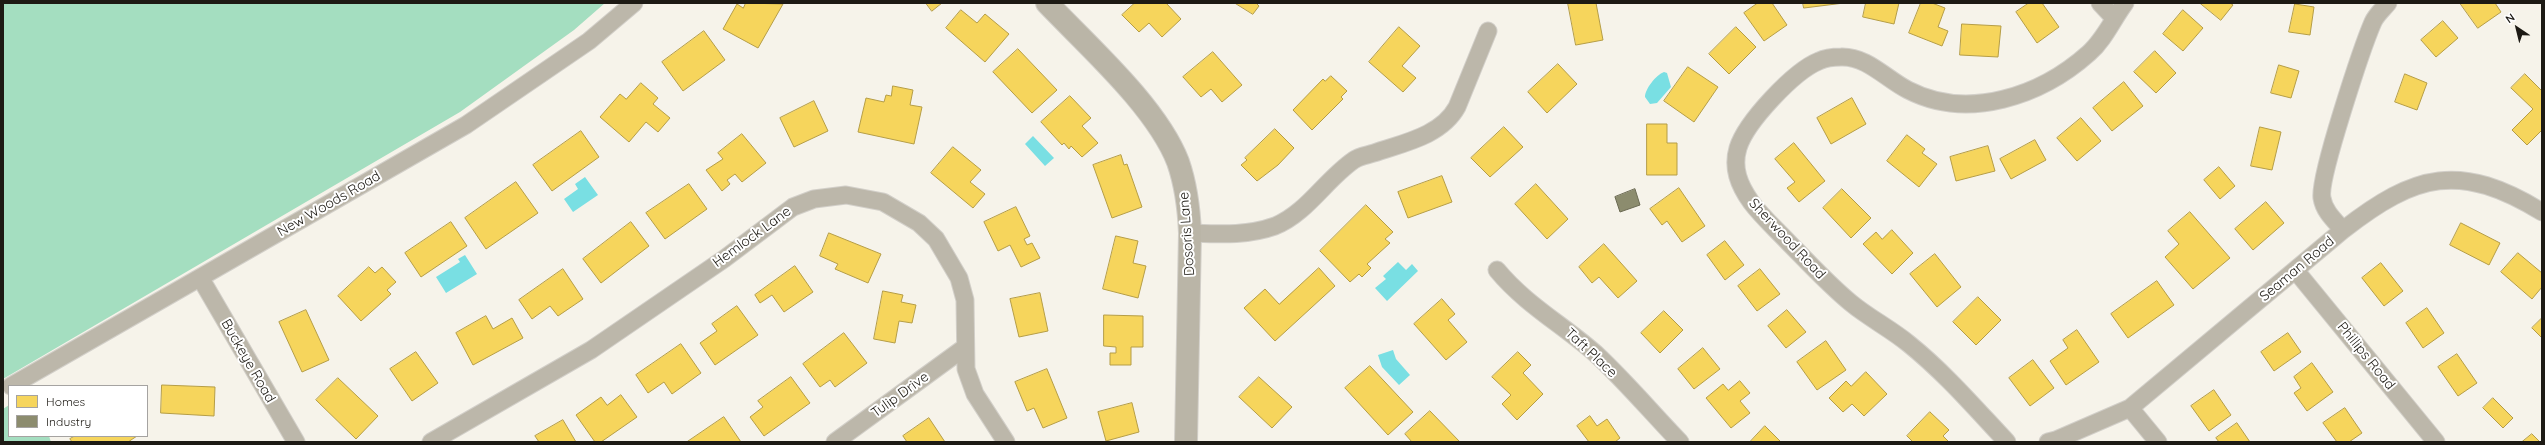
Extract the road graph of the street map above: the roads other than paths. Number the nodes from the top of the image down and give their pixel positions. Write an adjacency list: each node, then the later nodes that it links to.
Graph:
1 (634, 3): 13 (street, New Woods Road)
2 (1047, 3): 10 (street, Dosoris Lane)
3 (2100, 3): 6 (street)
4 (2125, 3): 6 (street, Sherwood Road)
5 (2388, 3): 9 (street, Seaman Road)
6 (2114, 18): 23 (street, Sherwood Road)
7 (1488, 31): 10 (street)
8 (2542, 212): 9 (street)
9 (2343, 230): 12 (street, Seaman Road)
10 (1190, 234): 21 (street, Dosoris Lane)
11 (1497, 270): 22 (street, Taft Place)
12 (2296, 271): 16 (street, Seaman Road); 26 (street, Phillips Road)
13 (201, 279): 15 (street, New Woods Road); 17 (street, Buckeye Road)
14 (964, 348): 18 (street, Hemlock Lane); 19 (street, Tulip Drive); 20 (street, Hemlock Lane)
15 (14, 385)
16 (2130, 408): 24 (street, Seaman Road); 25 (street)
17 (296, 442)
18 (431, 442)
19 (835, 442)
20 (1006, 442)
21 (1186, 442)
22 (1680, 442)
23 (2006, 442)
24 (2048, 442)
25 (2158, 442)
26 (2436, 442)

